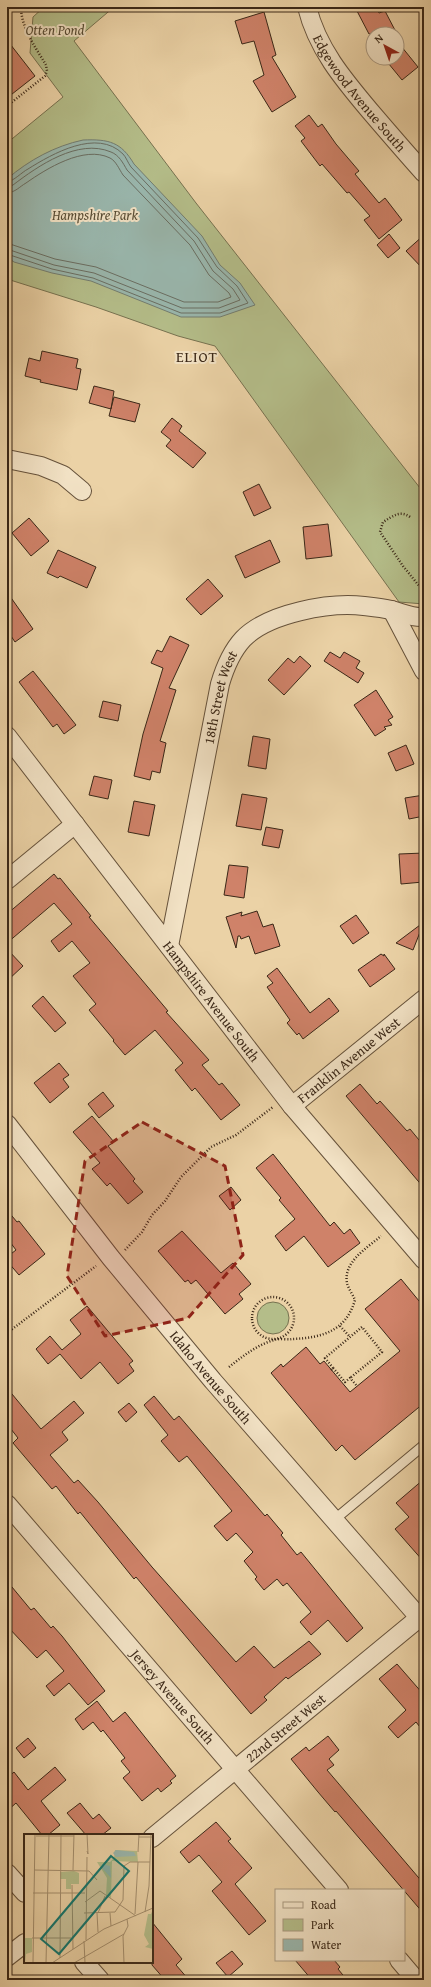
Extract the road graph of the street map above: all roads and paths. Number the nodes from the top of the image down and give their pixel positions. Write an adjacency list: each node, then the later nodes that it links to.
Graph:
1 (21, 7): 3 (path)
2 (307, 7): 4 (street, Edgewood Avenue South)
3 (7, 106)
4 (424, 173)
5 (7, 459): 6 (street)
6 (82, 491)
7 (410, 517): 8 (path)
8 (424, 592)
9 (392, 610): 10 (street, 18th Street West); 11 (street); 15 (street, 18th Street West)
10 (424, 617)
11 (424, 671)
12 (7, 736): 13 (street, Hampshire Avenue South)
13 (75, 824): 14 (street); 15 (street, Hampshire Avenue South)
14 (7, 880)
15 (169, 946): 17 (street, Hampshire Avenue South)
16 (424, 999): 17 (street, Franklin Avenue West)
17 (292, 1106): 20 (path); 21 (street, Hampshire Avenue South)
18 (7, 1124): 32 (street, Idaho Avenue South)
19 (382, 1236): 23 (path)
20 (123, 1253)
21 (424, 1260)
22 (100, 1262): 24 (path)
23 (340, 1326): 25 (path); 26 (path)
24 (7, 1333)
25 (350, 1337): 28 (path); 28 (path)
26 (275, 1339): 26 (path); 27 (path)
27 (229, 1367)
28 (350, 1378): 29 (path)
29 (357, 1386)
30 (424, 1444): 32 (lane)
31 (7, 1504): 34 (street, Jersey Avenue South)
32 (334, 1520): 33 (street, Idaho Avenue South)
33 (422, 1621): 34 (street, 22nd Street West)
34 (235, 1769): 35 (street, 22nd Street West); 37 (street, Jersey Avenue South)
35 (153, 1837)
36 (7, 1873): 38 (street)
37 (338, 1889)
38 (24, 1893)
39 (24, 1944): 40 (street)
40 (7, 1957)
41 (400, 1961): 44 (street)
42 (85, 1963): 43 (street)
43 (100, 1980)
44 (416, 1980)

